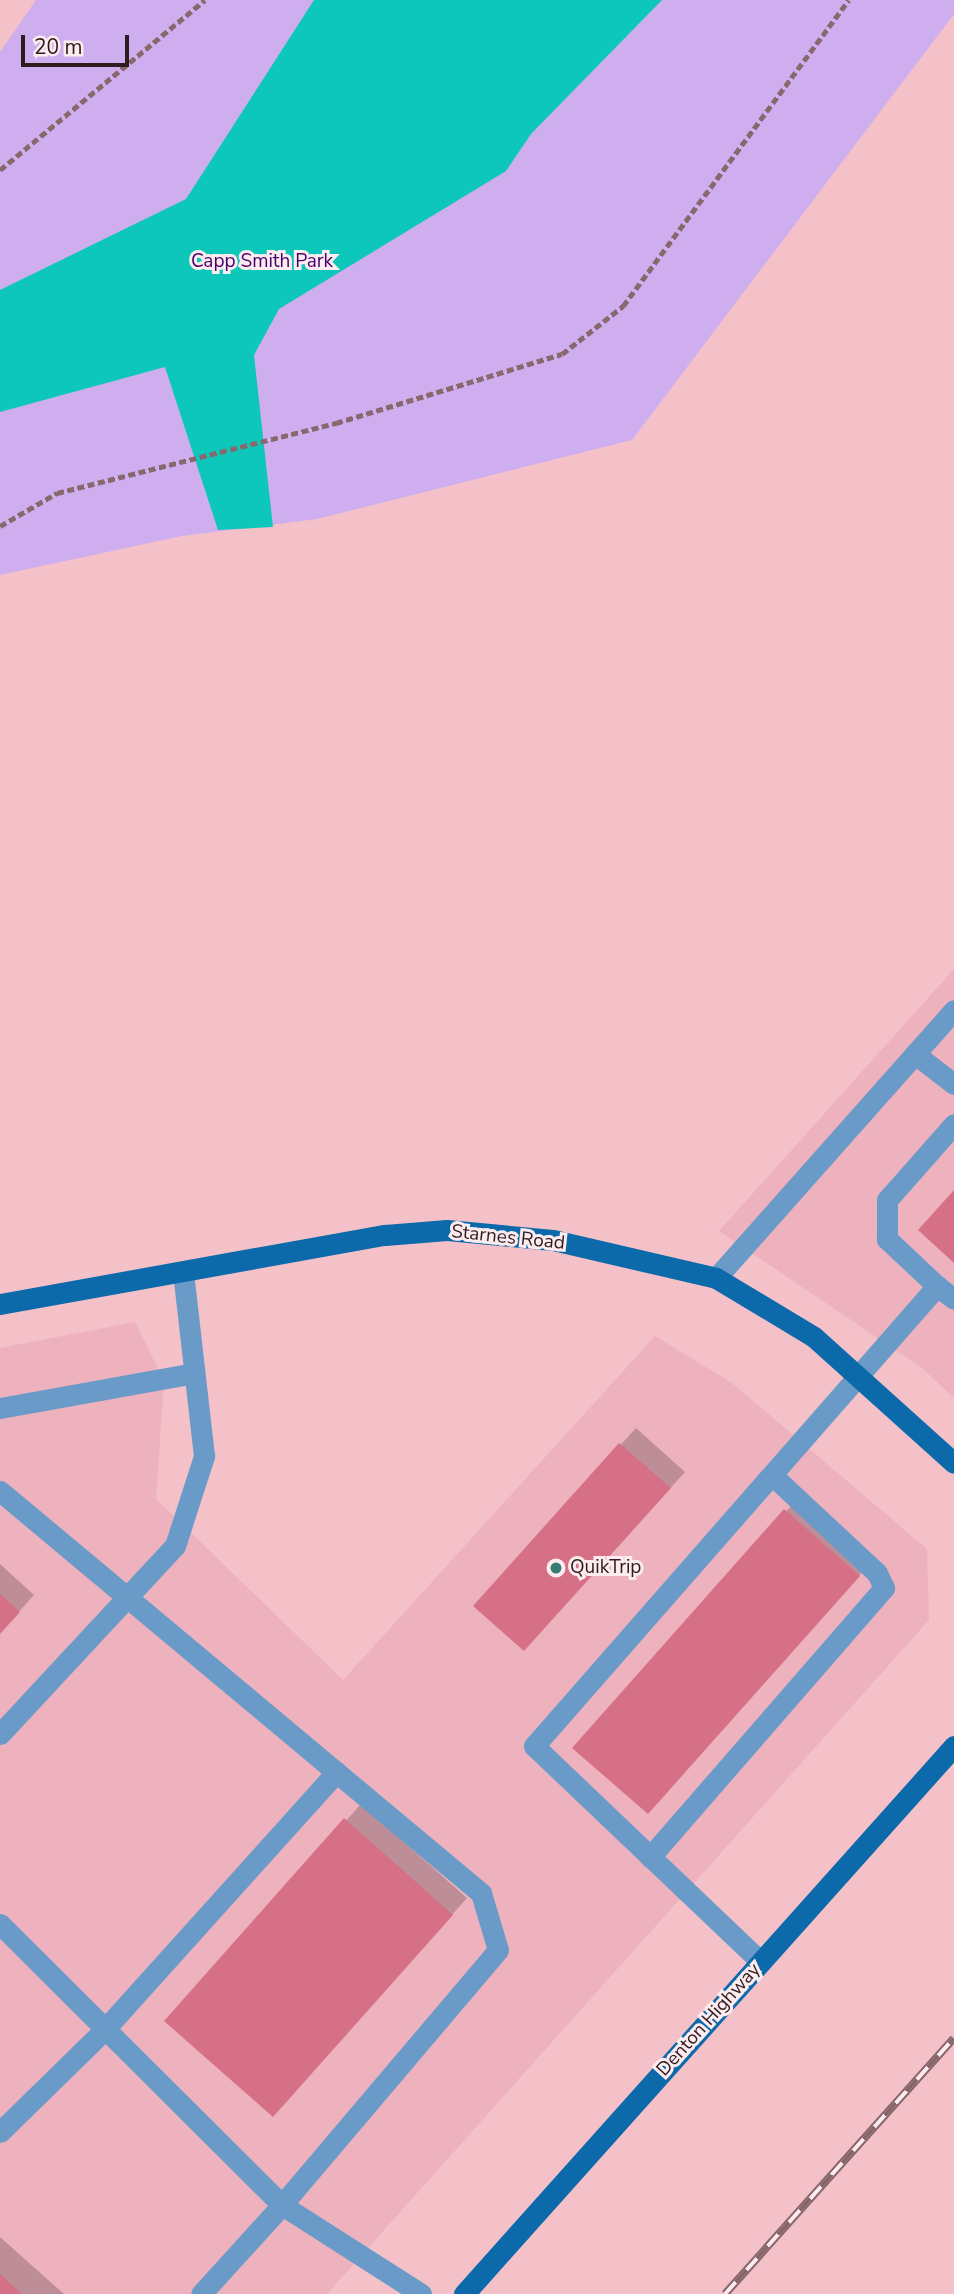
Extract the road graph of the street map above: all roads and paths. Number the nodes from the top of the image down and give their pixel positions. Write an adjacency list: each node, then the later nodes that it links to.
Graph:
1 (205, 0): 3 (path)
2 (849, 0): 4 (path)
3 (0, 170)
4 (0, 526)
5 (954, 1010): 6 (lane)
6 (915, 1054): 7 (lane); 10 (lane)
7 (954, 1084)
8 (954, 1124): 11 (lane)
9 (183, 1271): 10 (main road, Starnes Road); 12 (main road, Starnes Road); 13 (lane)
10 (716, 1278): 14 (main road, Starnes Road)
11 (946, 1292): 14 (lane)
12 (0, 1304)
13 (194, 1373): 15 (lane); 19 (lane)
14 (862, 1375): 16 (main road, Starnes Road); 17 (lane)
15 (0, 1408)
16 (954, 1463)
17 (773, 1476): 23 (lane); 23 (lane)
18 (0, 1491): 19 (lane)
19 (124, 1595): 20 (lane); 22 (lane)
20 (0, 1734)
21 (954, 1746): 25 (main road, Denton Highway)
22 (336, 1772): 26 (lane); 28 (lane)
23 (650, 1857): 25 (lane)
24 (0, 1924): 26 (lane)
25 (761, 1962): 31 (main road, Denton Highway)
26 (105, 2029): 27 (lane); 28 (lane)
27 (0, 2132)
28 (282, 2204): 29 (lane); 30 (lane)
29 (201, 2294)
30 (421, 2294)
31 (464, 2294)

